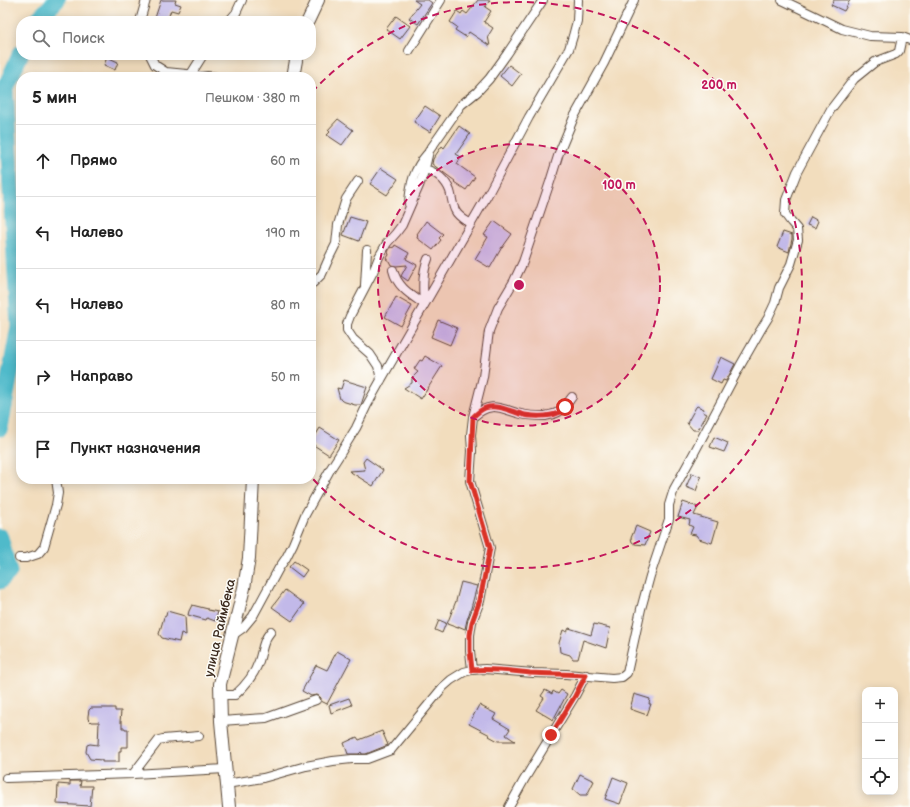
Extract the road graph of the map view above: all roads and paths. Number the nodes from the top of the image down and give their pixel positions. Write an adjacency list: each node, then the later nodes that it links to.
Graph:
1 (146, 0): 9 (street)
2 (242, 0): 10 (street)
3 (318, 0): 11 (street)
4 (441, 0): 13 (street)
5 (543, 0): 20 (street)
6 (578, 0): 24 (street)
7 (634, 0): 33 (street)
8 (782, 0): 12 (street)
9 (141, 16)
10 (233, 16)
11 (310, 16)
12 (906, 39): 40 (street)
13 (409, 51)
14 (152, 60): 17 (street)
15 (200, 60): 18 (street)
16 (296, 60): 19 (street)
17 (166, 72)
18 (192, 72)
19 (294, 72)
20 (429, 151): 21 (street); 23 (street)
21 (425, 169): 23 (street); 24 (street)
22 (358, 181): 28 (street)
23 (408, 208): 29 (street)
24 (471, 224): 30 (street)
25 (367, 250): 29 (street)
26 (428, 259): 30 (street)
27 (393, 270): 30 (street)
28 (316, 280)
29 (365, 287): 31 (street)
30 (424, 304): 31 (street)
31 (381, 380): 38 (street)
32 (572, 397): 33 (street)
33 (473, 417): 39 (street)
34 (57, 484): 36 (street)
35 (253, 484): 38 (street, улица Раймбека)
36 (19, 558)
37 (271, 631): 41 (street)
38 (233, 635): 41 (street, улица Раймбека)
39 (472, 670): 40 (street); 48 (street)
40 (586, 675): 50 (street)
41 (220, 694): 43 (street, улица Раймбека)
42 (316, 700): 43 (street)
43 (221, 721): 45 (street, улица Раймбека)
44 (199, 736): 46 (street)
45 (225, 769): 46 (street); 48 (street, улица Раймбека)
46 (133, 774): 47 (street)
47 (6, 778)
48 (226, 784): 49 (street, улица Раймбека)
49 (229, 807)
50 (509, 807)

